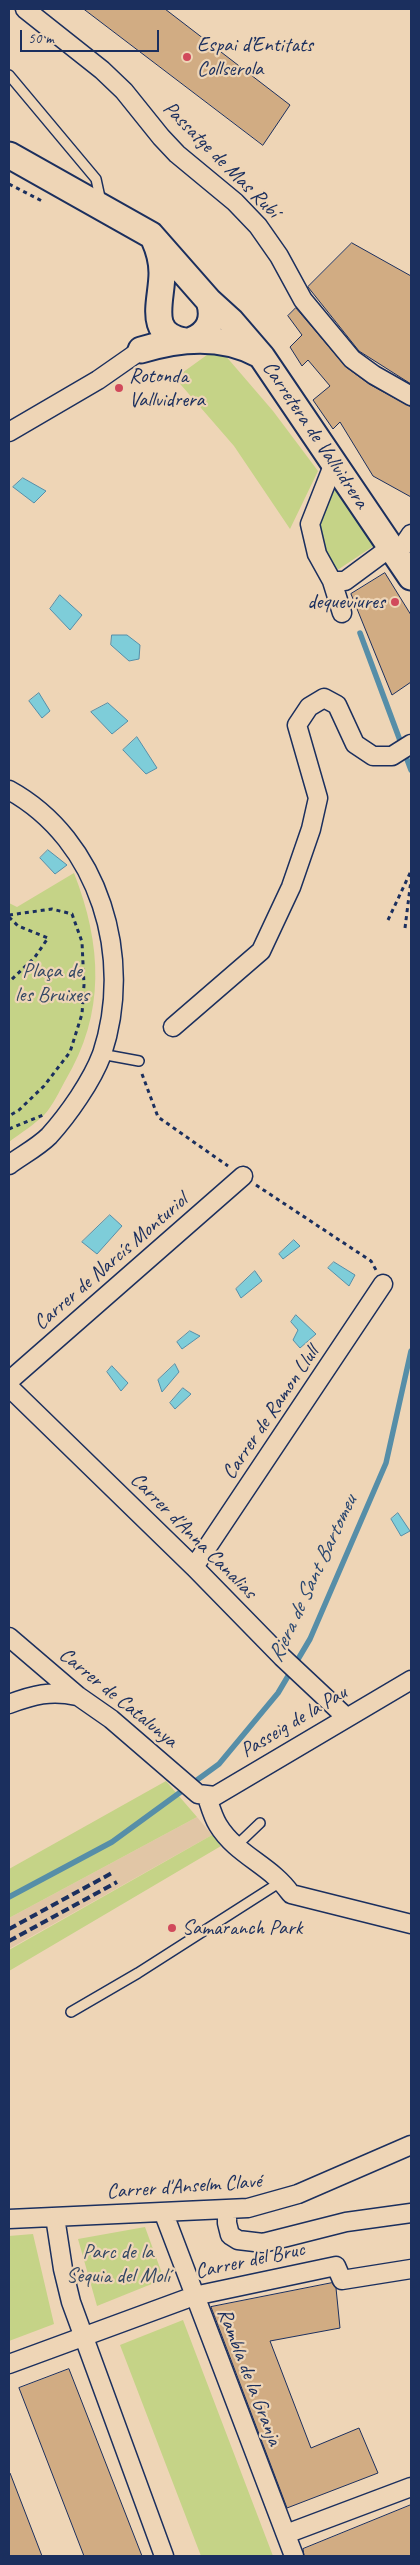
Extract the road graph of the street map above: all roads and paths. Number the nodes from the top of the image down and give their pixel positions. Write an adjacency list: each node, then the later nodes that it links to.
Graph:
1 (25, 9): 11 (street, Passatge de Mas Rubí)
2 (9, 75): 4 (lane)
3 (9, 155): 4 (main road)
4 (101, 205): 5 (main road)
5 (151, 235): 6 (main road, Carretera de Vallvidrera); 7 (main road)
6 (207, 298): 7 (main road); 8 (main road); 10 (main road, Carretera de Vallvidrera)
7 (158, 309): 8 (main road); 9 (main road)
8 (188, 340): 9 (main road); 10 (main road)
9 (141, 350): 12 (street)
10 (262, 357): 13 (main road, Carretera de Vallvidrera)
11 (411, 396)
12 (9, 432)
13 (334, 463): 14 (main road, Carretera de Vallvidrera); 16 (street)
14 (400, 545): 15 (main road, Carretera de Vallvidrera); 16 (street)
15 (411, 577)
16 (332, 581): 17 (street)
17 (342, 613)
18 (411, 744): 26 (street)
19 (9, 790): 27 (street)
20 (411, 871): 23 (path)
21 (411, 880): 24 (path)
22 (9, 916): 25 (path); 30 (path)
23 (388, 920)
24 (406, 928)
25 (9, 982)
26 (173, 1027)
27 (102, 1054): 28 (lane); 32 (street)
28 (139, 1061)
29 (46, 1113): 31 (path)
30 (9, 1116)
31 (9, 1129)
32 (9, 1165)
33 (244, 1176): 35 (street, Carrer de Narcís Monturiol)
34 (383, 1284): 37 (street, Carrer de Ramon Llull)
35 (9, 1382)
36 (9, 1387): 37 (street, Carrer d'Anna Canalias)
37 (194, 1567): 42 (street, Carrer d'Anna Canalias)
38 (9, 1638): 40 (street, Carrer de Catalunya)
39 (411, 1680): 42 (street, Passeig de la Pau)
40 (78, 1696): 41 (street); 43 (street, Carrer de Catalunya)
41 (9, 1704)
42 (346, 1717): 43 (street, Passeig de la Pau)
43 (202, 1796): 45 (street)
44 (260, 1823): 45 (lane)
45 (236, 1846): 46 (street)
46 (282, 1881): 47 (street); 48 (lane)
47 (411, 1924)
48 (71, 2012)
49 (411, 2144): 50 (street, Carrer d'Anselm Clavé)
50 (227, 2210): 51 (street); 52 (street, Carrer d'Anselm Clavé)
51 (411, 2213)
52 (164, 2214): 53 (street, Carrer d'Anselm Clavé); 56 (street, Rambla de la Granja)
53 (54, 2217): 54 (street, Carrer d'Anselm Clavé); 57 (street)
54 (9, 2219)
55 (411, 2269): 56 (street, Carrer del Bruc)
56 (194, 2296): 57 (street, Carrer del Bruc); 60 (street, Rambla de la Granja)
57 (82, 2336): 58 (street, Carrer del Bruc); 61 (street)
58 (9, 2364)
59 (411, 2487): 60 (street)
60 (286, 2534): 62 (street, Rambla de la Granja)
61 (164, 2556)
62 (294, 2556)

